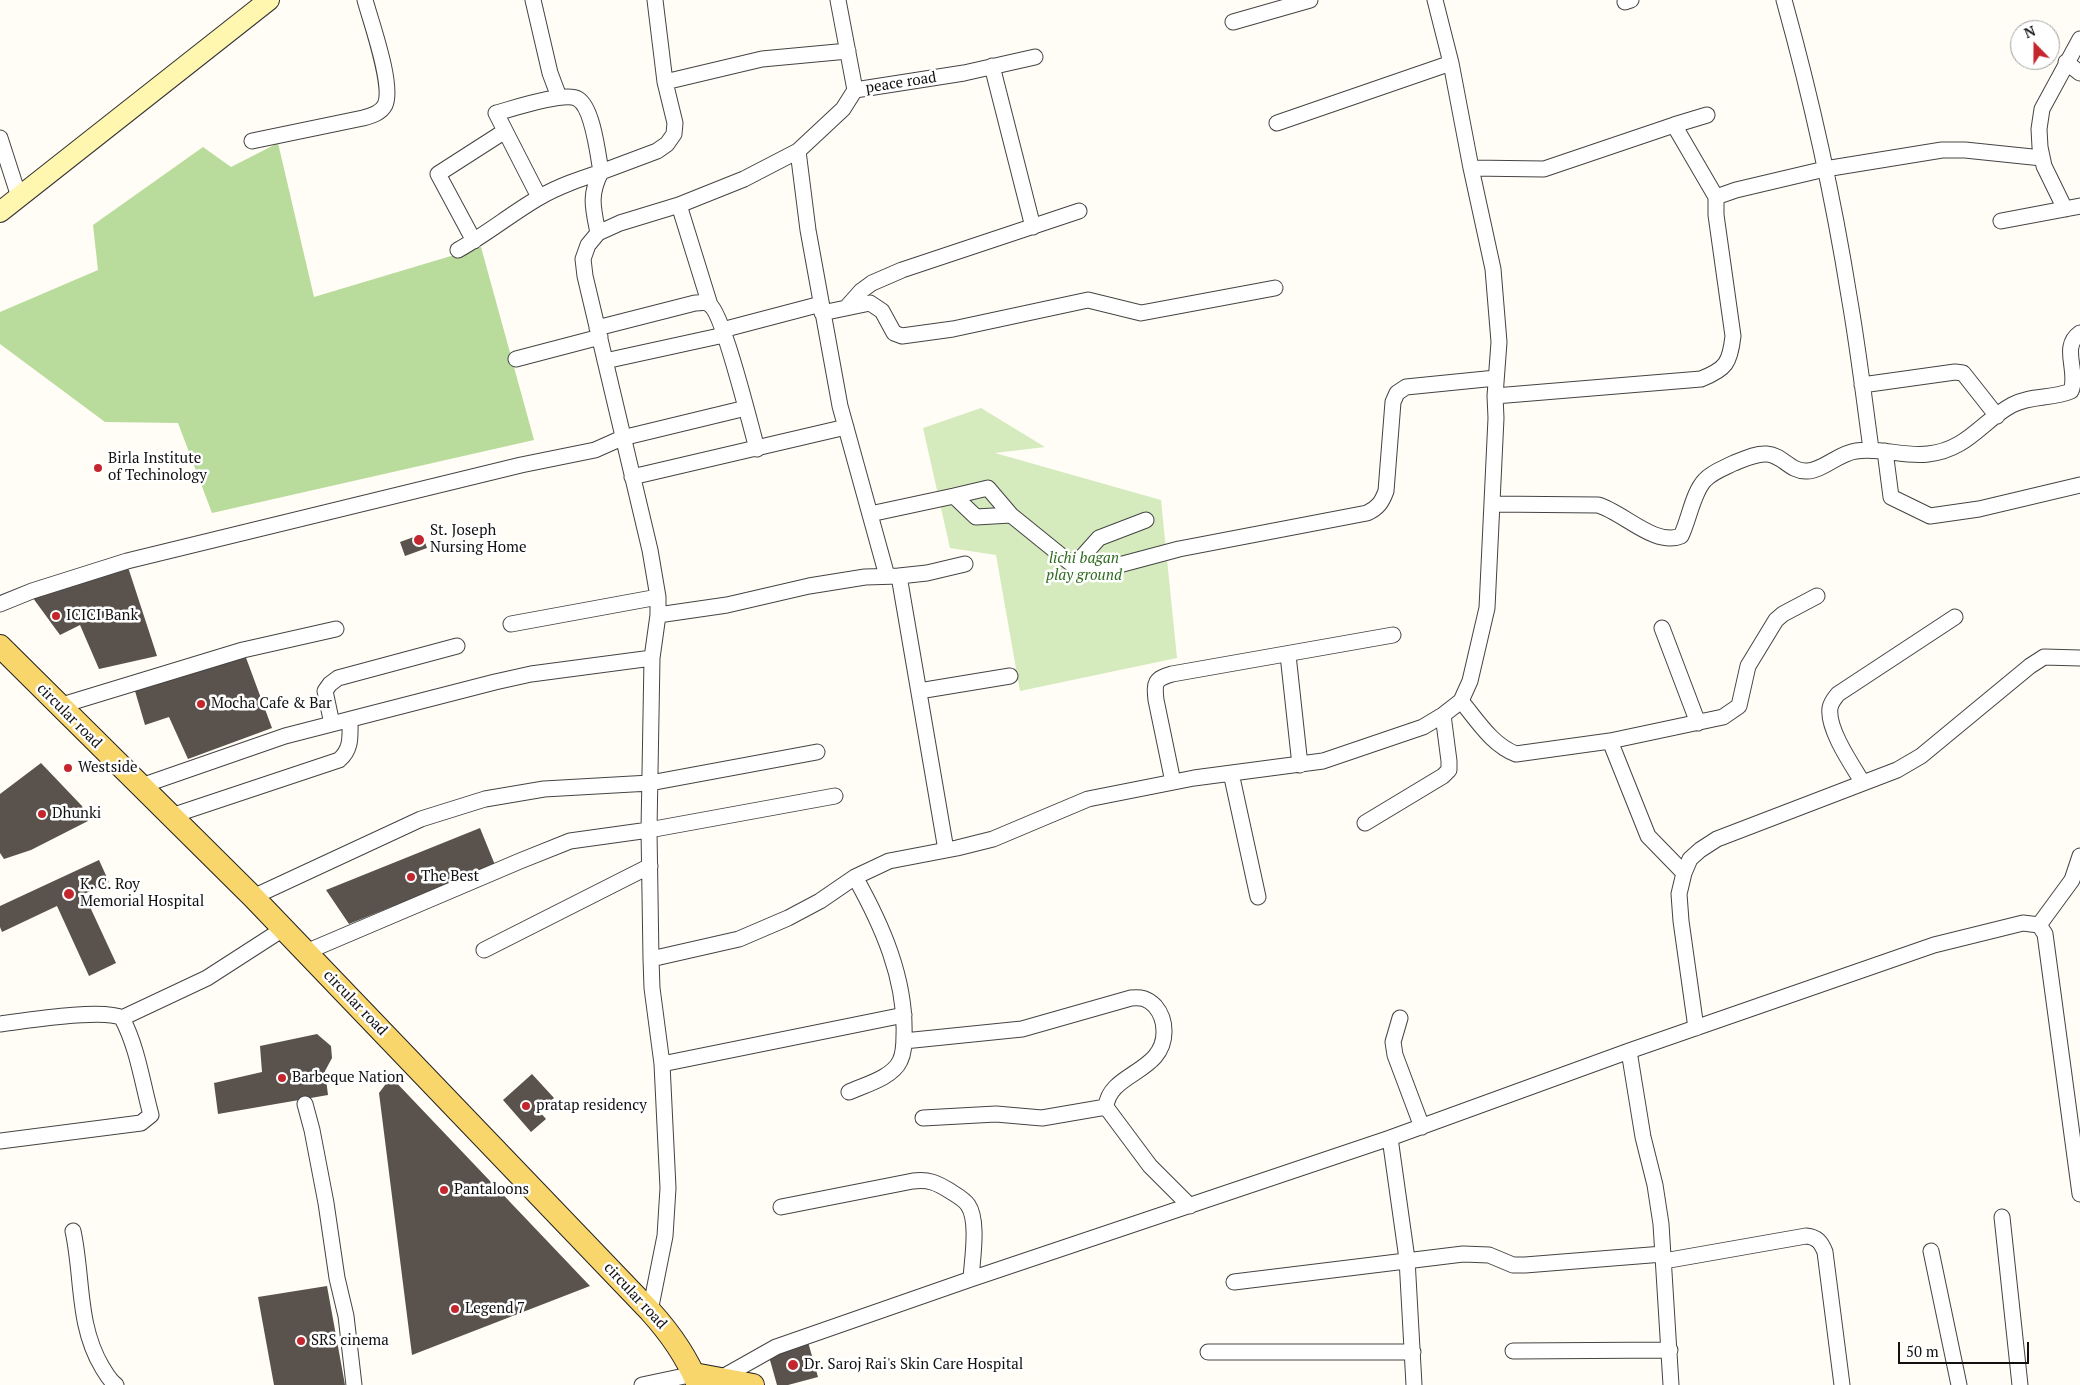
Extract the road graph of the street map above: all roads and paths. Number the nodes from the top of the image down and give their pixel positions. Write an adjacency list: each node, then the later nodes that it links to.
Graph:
1 (269, 0): 31 (main road)
2 (366, 0): 25 (street)
3 (532, 0): 19 (street)
4 (655, 0): 17 (street)
5 (838, 0): 11 (street, peace road)
6 (1310, 0): 9 (street)
7 (1434, 0): 14 (street)
8 (1784, 0): 29 (street)
9 (1233, 22)
10 (2080, 39): 13 (street)
11 (848, 51): 17 (street); 18 (street, peace road)
12 (1035, 56): 15 (street, peace road)
13 (2066, 62): 16 (street); 27 (street)
14 (1452, 63): 21 (street); 28 (street)
15 (992, 66): 18 (street, peace road); 40 (street)
16 (2080, 73)
17 (665, 82): 30 (street)
18 (855, 90): 26 (street)
19 (559, 98): 23 (street); 30 (street)
20 (1708, 114): 22 (street)
21 (1277, 123)
22 (1674, 125): 28 (street); 33 (street)
23 (505, 131): 32 (street); 42 (street)
24 (0, 138): 31 (street)
25 (252, 141)
26 (798, 151): 34 (street); 47 (street)
27 (2042, 158): 29 (street); 36 (street)
28 (1471, 168): 53 (street)
29 (1825, 170): 33 (street); 54 (street)
30 (601, 172): 32 (street); 41 (street)
31 (19, 197): 38 (main road)
32 (539, 197): 42 (street)
33 (1716, 197): 55 (street)
34 (679, 205): 41 (street); 45 (street)
35 (2080, 206): 36 (street)
36 (2065, 209): 39 (street)
37 (1079, 211): 40 (street)
38 (0, 212)
39 (2001, 221)
40 (1033, 227): 46 (street)
41 (598, 233): 49 (street)
42 (474, 241): 43 (street)
43 (458, 250)
44 (1275, 288): 46 (street)
45 (710, 305): 48 (street); 49 (street)
46 (846, 308): 47 (street)
47 (822, 309): 48 (street); 58 (street)
48 (723, 332): 52 (street); 56 (street)
49 (598, 333): 51 (street); 52 (street)
50 (2080, 333): 57 (street)
51 (516, 359)
52 (605, 361): 59 (street)
53 (1496, 378): 55 (street); 71 (street)
54 (1862, 384): 57 (street); 61 (street)
55 (1495, 396): 65 (street)
56 (746, 408): 59 (street); 60 (street)
57 (1997, 416): 61 (street)
58 (846, 427): 60 (street); 66 (street)
59 (622, 438): 62 (street); 76 (street)
60 (757, 448): 62 (street)
61 (1878, 450): 63 (street); 65 (street)
62 (632, 477): 75 (street)
63 (2080, 485)
64 (954, 496): 66 (street); 67 (street); 67 (street)
65 (1492, 504): 90 (street)
66 (870, 514): 72 (street)
67 (1011, 515): 71 (street)
68 (1146, 520): 71 (street)
69 (234, 525): 73 (street)
70 (965, 564): 72 (street)
71 (1074, 566)
72 (893, 576): 77 (street); 89 (street)
73 (0, 595)
74 (1817, 596): 94 (street)
75 (658, 597): 77 (street); 79 (street)
76 (0, 604)
77 (658, 615): 86 (street)
78 (1955, 617): 102 (street)
79 (511, 624)
80 (1662, 628): 94 (street)
81 (336, 629): 91 (street)
82 (1393, 635): 85 (street)
83 (0, 646): 91 (main road, circular road)
84 (456, 646): 95 (street)
85 (1288, 655): 98 (street); 100 (street)
86 (652, 658): 93 (street); 101 (street)
87 (2080, 658): 102 (street)
88 (1010, 676): 89 (street)
89 (919, 692): 108 (street)
90 (1461, 701): 92 (street); 96 (street)
91 (59, 706): 103 (main road, circular road)
92 (1443, 715): 98 (street); 106 (street)
93 (350, 720): 95 (street); 105 (street)
94 (1698, 723): 96 (street)
95 (332, 724): 103 (street)
96 (1610, 741): 111 (street)
97 (817, 752): 101 (street)
98 (1300, 765): 99 (street)
99 (1231, 773): 100 (street); 114 (street)
100 (1173, 782): 108 (street)
101 (650, 783): 107 (street); 113 (street)
102 (1863, 783): 111 (street)
103 (141, 786): 105 (main road, circular road)
104 (836, 796): 107 (street)
105 (171, 816): 113 (main road, circular road)
106 (1365, 823)
107 (649, 830): 110 (street); 118 (street)
108 (946, 850): 112 (street)
109 (2080, 856): 115 (street)
110 (650, 866): 117 (street); 119 (street)
111 (1684, 873): 124 (street)
112 (855, 877): 119 (street); 120 (street)
113 (253, 897): 116 (main road, circular road)
114 (1258, 898)
115 (2039, 925): 124 (street); 135 (street)
116 (283, 929): 118 (main road, circular road); 121 (street)
117 (484, 950)
118 (306, 952): 145 (main road, circular road)
119 (651, 959): 127 (street)
120 (904, 1014): 125 (street); 127 (street)
121 (122, 1018): 123 (street); 134 (street)
122 (1400, 1018): 132 (street)
123 (0, 1024)
124 (1696, 1028): 126 (street)
125 (904, 1041): 128 (street); 130 (street)
126 (1629, 1051): 132 (street); 141 (street)
127 (662, 1064): 145 (street)
128 (848, 1092)
129 (305, 1104): 153 (street)
130 (1106, 1107): 131 (street); 136 (street)
131 (922, 1118)
132 (1422, 1127): 133 (street)
133 (1390, 1138): 136 (street); 142 (street)
134 (0, 1141)
135 (2080, 1194)
136 (1190, 1206): 143 (street)
137 (781, 1207): 143 (street)
138 (2002, 1216): 160 (street)
139 (74, 1231): 152 (street)
140 (1931, 1251): 159 (street)
141 (1664, 1258): 142 (street); 146 (street); 158 (street)
142 (1408, 1259): 144 (street); 149 (street)
143 (971, 1279): 150 (street)
144 (1234, 1282)
145 (650, 1311): 151 (main road, circular road)
146 (1670, 1350): 147 (street); 157 (street)
147 (1513, 1351)
148 (1208, 1352): 149 (street)
149 (1413, 1352): 156 (street)
150 (721, 1378): 151 (main road); 155 (main road)
151 (696, 1379): 154 (street)
152 (116, 1385)
153 (354, 1385)
154 (642, 1385)
155 (753, 1385)
156 (1414, 1385)
157 (1672, 1385)
158 (1842, 1385)
159 (1959, 1385)
160 (2020, 1385)

